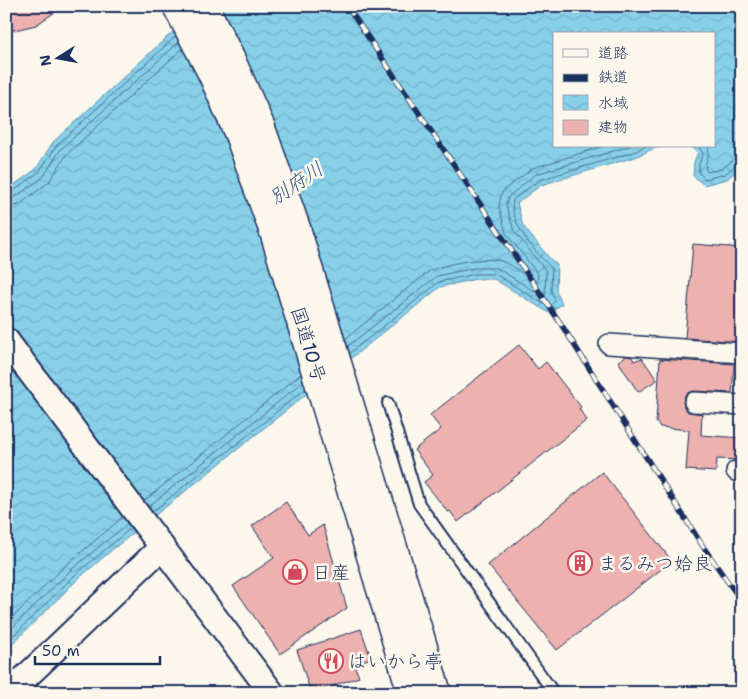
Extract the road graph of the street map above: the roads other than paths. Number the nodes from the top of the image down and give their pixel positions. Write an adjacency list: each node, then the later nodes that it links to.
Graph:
1 (177, 6): 9 (highway, 国道10号)
2 (204, 6): 9 (highway, 国道10号)
3 (6, 340): 10 (street)
4 (609, 344): 5 (street)
5 (742, 353)
6 (694, 402): 8 (street)
7 (388, 403): 15 (lane)
8 (742, 405)
9 (341, 413): 13 (highway, 国道10号); 14 (highway, 国道10号)
10 (156, 539): 11 (street); 12 (street)
11 (10, 693)
12 (272, 693)
13 (412, 693)
14 (438, 693)
15 (554, 693)

